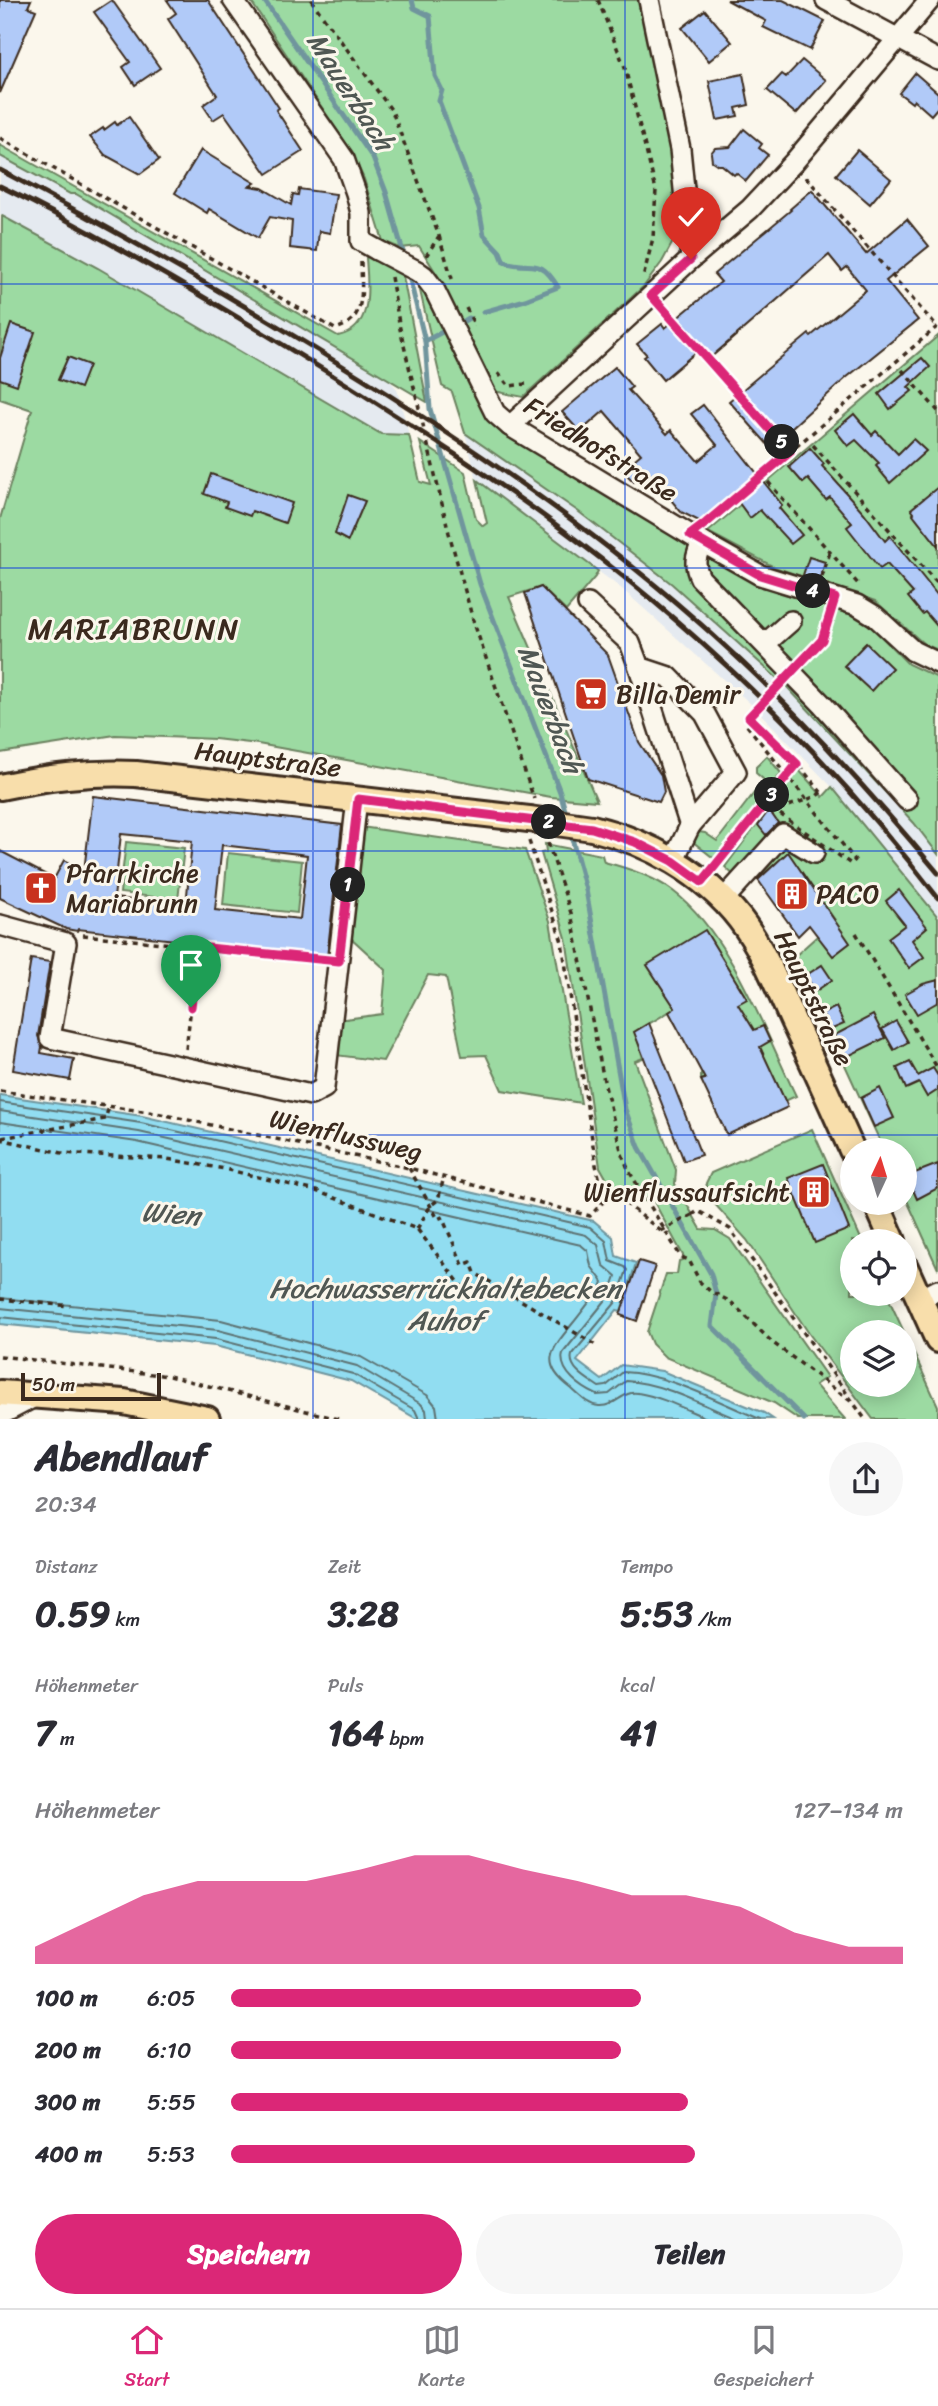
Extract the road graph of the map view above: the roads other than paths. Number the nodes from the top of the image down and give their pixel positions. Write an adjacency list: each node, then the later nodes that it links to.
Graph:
1 (233, 0): 8 (street, Friedhofstraße, bridge)
2 (649, 0): 7 (street)
3 (826, 0): 5 (street)
4 (930, 0): 5 (street)
5 (897, 38): 6 (street); 7 (street)
6 (938, 60)
7 (691, 259): 8 (street)
8 (510, 426): 9 (street, Friedhofstraße)
9 (696, 538): 12 (street); 13 (street, Friedhofstraße)
10 (588, 604): 14 (street)
11 (791, 621): 12 (street)
12 (766, 643): 17 (street)
13 (938, 663)
14 (639, 667): 18 (street); 18 (street)
15 (0, 787): 16 (main road, Hauptstraße)
16 (358, 799): 20 (main road, Hauptstraße, bridge); 22 (street)
17 (907, 800)
18 (690, 826): 20 (street)
19 (814, 853): 21 (street)
20 (673, 861): 21 (main road, Hauptstraße)
21 (723, 900): 23 (main road, Hauptstraße)
22 (0, 925)
23 (847, 1138)
24 (917, 1281): 25 (main road)
25 (929, 1295): 26 (main road)
26 (938, 1340)
27 (0, 1393): 28 (main road)
28 (38, 1395): 29 (street); 30 (main road)
29 (0, 1415)
30 (207, 1419)

